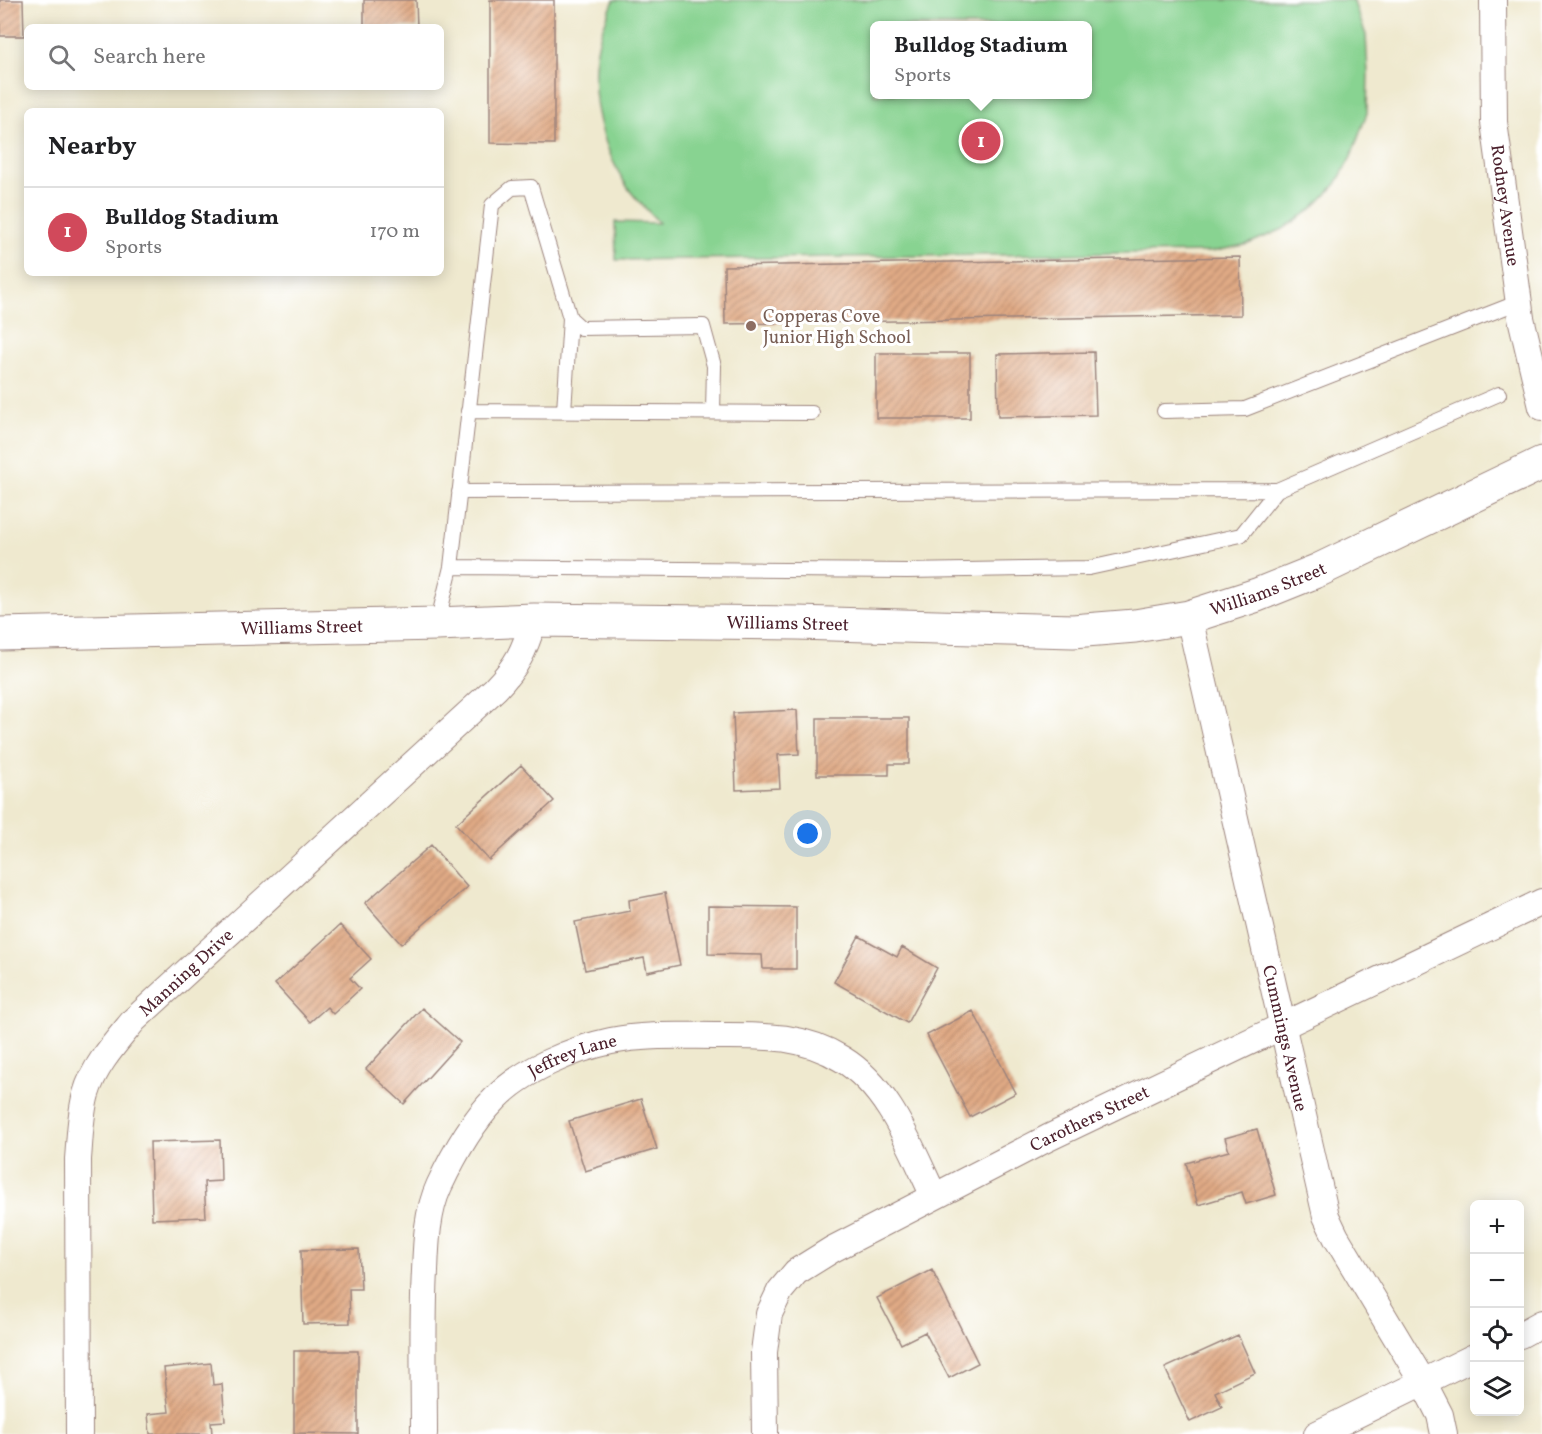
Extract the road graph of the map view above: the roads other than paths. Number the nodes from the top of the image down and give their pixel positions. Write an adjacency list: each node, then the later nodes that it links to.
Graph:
1 (1493, 0): 2 (street, Rodney Avenue)
2 (1519, 302): 5 (street, Rodney Avenue); 8 (lane)
3 (570, 318): 6 (lane); 7 (lane); 9 (lane)
4 (1499, 394): 12 (lane)
5 (1542, 407)
6 (468, 411): 7 (lane); 13 (lane)
7 (564, 411): 9 (lane)
8 (1164, 411)
9 (713, 412): 10 (lane)
10 (813, 414)
11 (1542, 463): 15 (street, Williams Street)
12 (1277, 490): 13 (lane); 14 (lane)
13 (459, 492): 14 (lane)
14 (451, 567): 17 (lane)
15 (1189, 617): 16 (street, Williams Street); 20 (street, Cummings Avenue)
16 (534, 620): 17 (street, Williams Street); 26 (street, Manning Drive)
17 (437, 624): 18 (street, Williams Street)
18 (0, 634)
19 (1542, 902): 20 (street, Carothers Street)
20 (1281, 1026): 21 (street, Carothers Street); 25 (street, Cummings Avenue)
21 (934, 1196): 27 (street, Jeffrey Lane); 28 (street, Carothers Street)
22 (1542, 1323): 23 (street)
23 (1524, 1333)
24 (1470, 1359): 25 (street)
25 (1423, 1382): 29 (street); 30 (street, Cummings Avenue)
26 (79, 1434)
27 (424, 1434)
28 (765, 1434)
29 (1317, 1434)
30 (1444, 1434)

